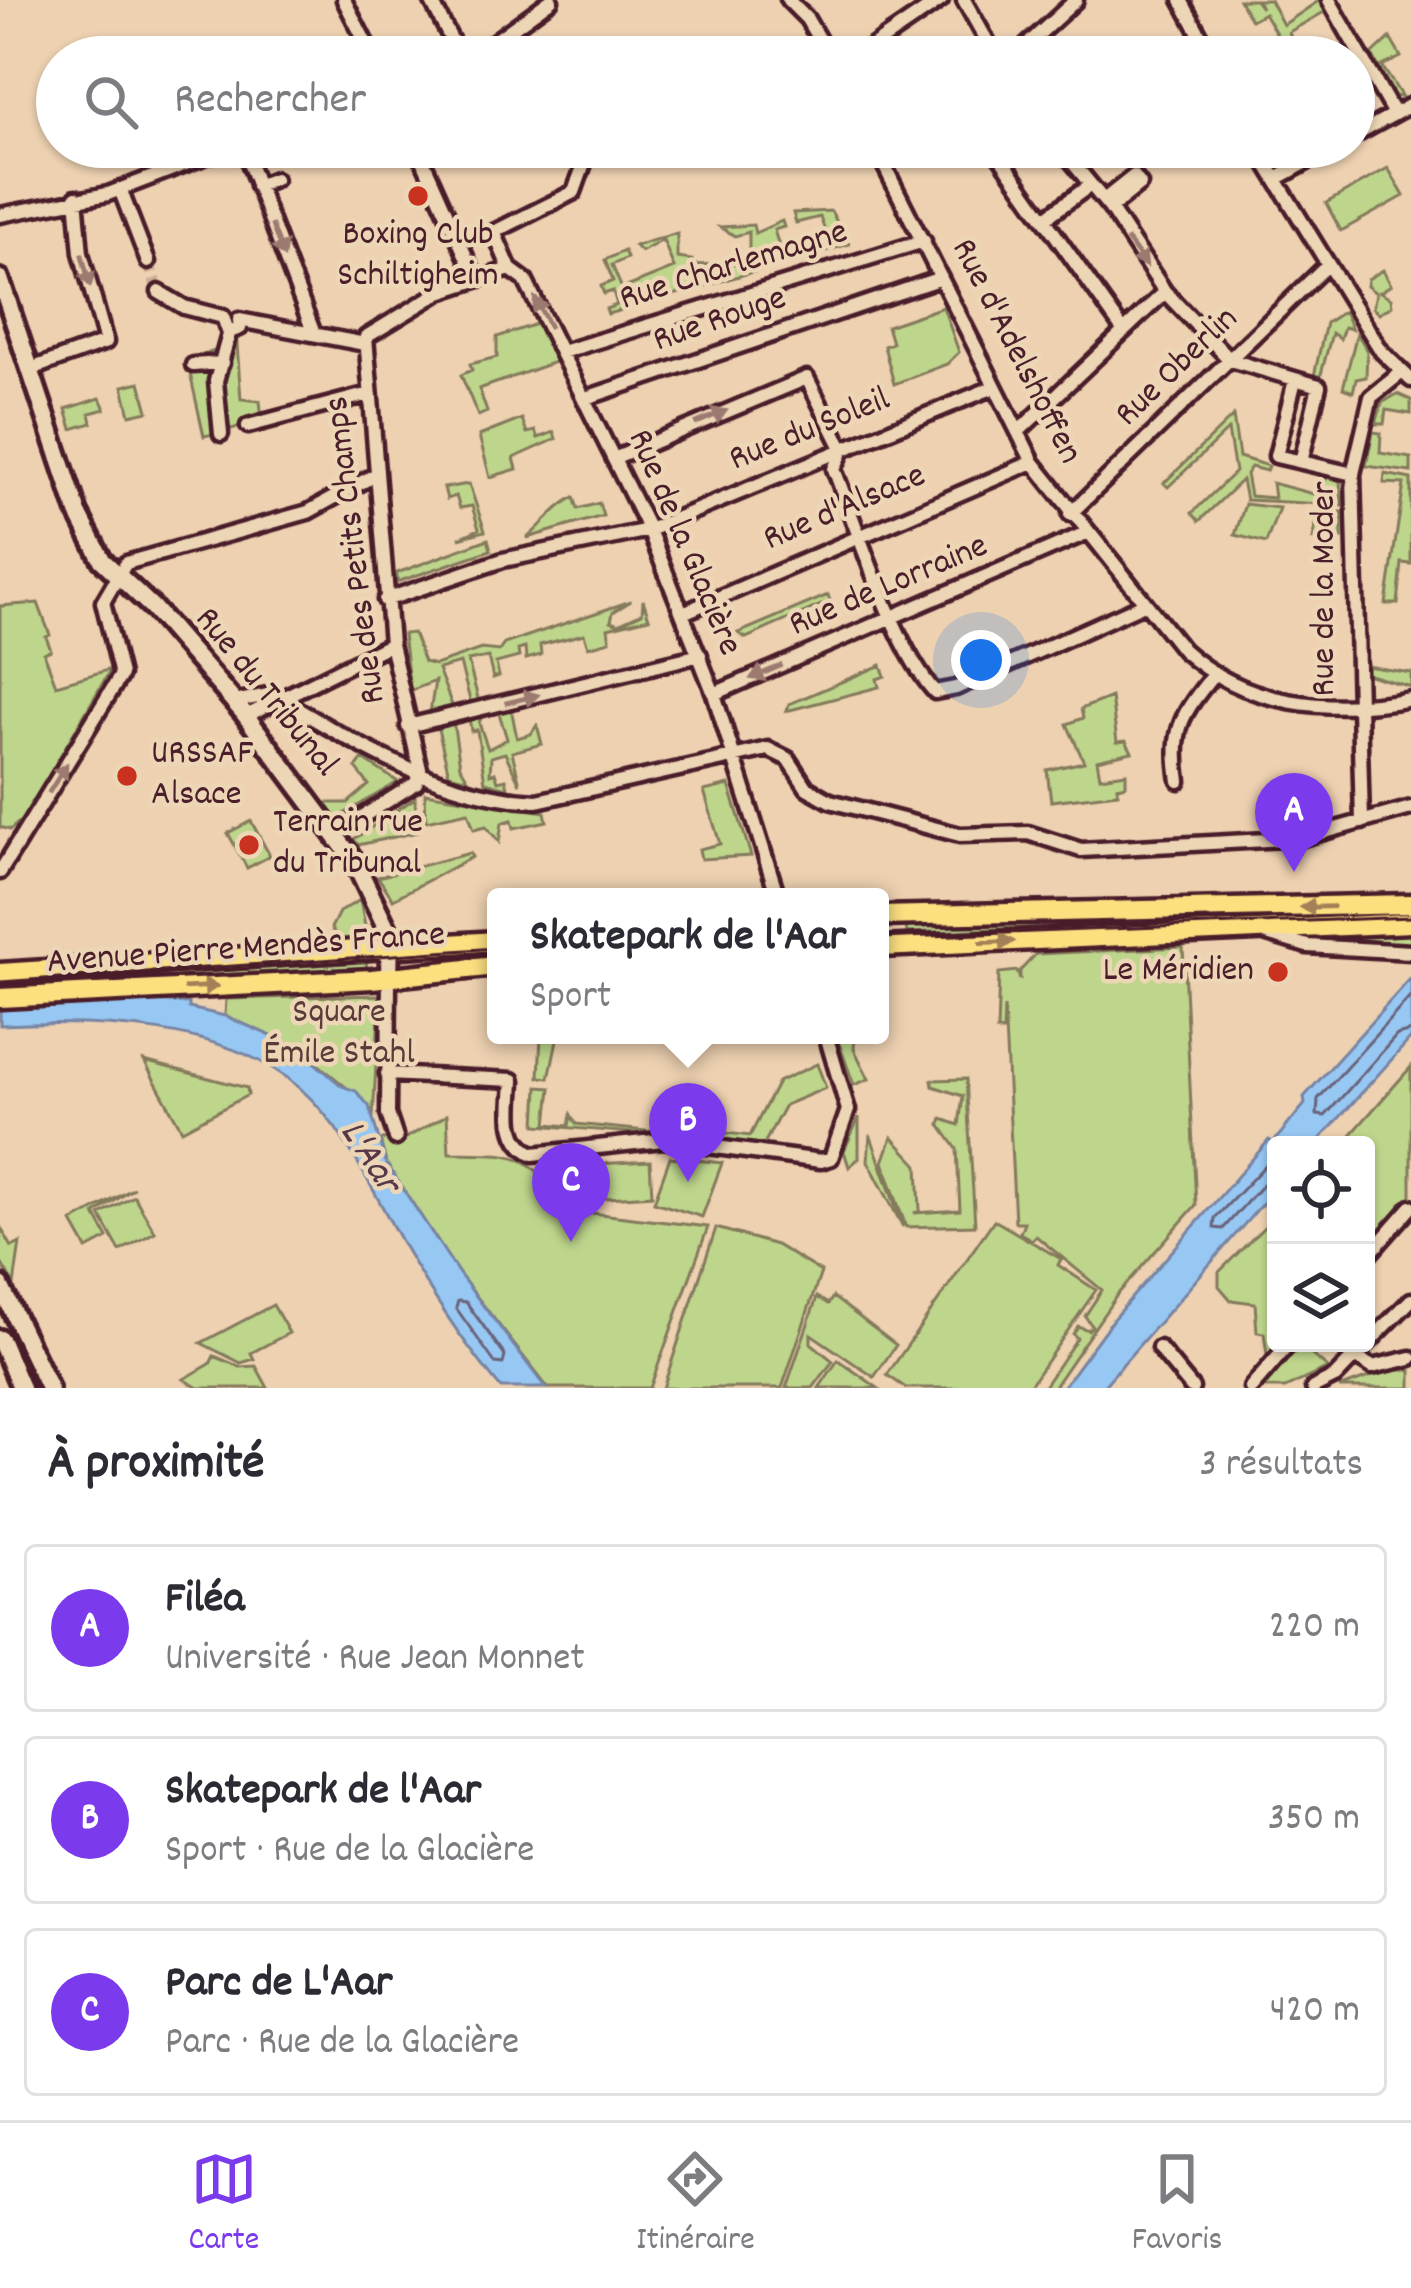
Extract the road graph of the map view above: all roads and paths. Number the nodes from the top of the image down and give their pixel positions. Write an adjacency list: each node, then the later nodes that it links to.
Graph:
1 (344, 0): 10 (street)
2 (431, 0): 11 (street)
3 (551, 0): 12 (street)
4 (789, 0): 13 (street)
5 (941, 0): 14 (street)
6 (964, 0): 15 (street)
7 (1076, 0): 16 (street)
8 (1181, 0): 17 (street)
9 (1329, 0): 18 (street)
10 (362, 36)
11 (449, 36)
12 (502, 36)
13 (817, 36)
14 (888, 36)
15 (984, 36)
16 (1037, 36)
17 (1201, 36)
18 (1350, 36)
19 (1375, 81): 21 (street)
20 (1411, 105): 21 (street)
21 (1394, 114): 22 (street)
22 (1375, 124)
23 (175, 168): 36 (street)
24 (251, 168): 34 (street)
25 (426, 168): 46 (street)
26 (583, 168): 43 (street, Rue de la Glacière)
27 (886, 168): 40 (street, Rue d'Adelshoffen)
28 (1008, 168): 39 (street)
29 (1076, 168): 35 (street)
30 (1271, 168): 32 (street)
31 (1296, 168): 32 (street)
32 (1278, 178): 42 (street)
33 (274, 179): 34 (street)
34 (257, 186): 51 (street, one-way to 51)
35 (1089, 186): 39 (street); 48 (street, one-way to 48)
36 (120, 189): 37 (street); 41 (street)
37 (76, 197): 38 (street); 57 (street, one-way to 57)
38 (0, 215)
39 (1044, 219): 50 (street)
40 (924, 241): 44 (street, Rue d'Adelshoffen); 53 (street, Rue Charlemagne)
41 (148, 262)
42 (1328, 264): 54 (street, Rue Oberlin); 58 (street)
43 (510, 269): 46 (street, Rue des Petits Champs); 53 (street, Rue de la Glacière, one-way to 43)
44 (941, 278): 60 (street, Rue d'Adelshoffen); 62 (street, Rue Rouge)
45 (0, 279): 57 (street, Rue du Tribunal)
46 (473, 284): 52 (street, Rue des Petits Champs)
47 (158, 292): 49 (street)
48 (1165, 292): 50 (street); 54 (street)
49 (234, 326): 51 (street); 55 (street)
50 (1123, 330): 64 (street)
51 (314, 334): 52 (street)
52 (365, 344): 61 (street, Rue des Petits Champs)
53 (562, 352): 62 (street, Rue de la Glacière)
54 (1230, 360): 59 (street); 72 (street, Rue Oberlin)
55 (221, 363): 56 (street); 65 (street)
56 (193, 365)
57 (31, 369): 76 (street, Rue du Tribunal)
58 (1407, 376): 70 (street, Rue de la Moder)
59 (1295, 380): 69 (street); 69 (street)
60 (994, 387): 64 (street, Rue d'Adelshoffen); 66 (street, Rue du Soleil)
61 (369, 394): 63 (street); 71 (street, Rue des Petits Champs)
62 (586, 398): 67 (street, Rue de la Glacière)
63 (248, 426)
64 (1018, 432): 68 (street, Rue d'Adelshoffen)
65 (221, 434)
66 (843, 450): 67 (street, one-way to 66); 73 (street, Rue du Soleil); 75 (street)
67 (616, 458): 73 (street, Rue de la Glacière)
68 (1033, 462): 72 (street, Rue d'Adelshoffen); 75 (street, Rue d'Alsace)
69 (1301, 462): 70 (street)
70 (1353, 474): 87 (street, Rue de la Moder)
71 (375, 475): 76 (street); 77 (street, Rue des Petits Champs)
72 (1070, 514): 74 (street, Rue d'Adelshoffen)
73 (649, 530): 77 (street, Rue du Soleil); 79 (street, Rue de la Glacière)
74 (1086, 533): 78 (street, Rue d'Adelshoffen); 80 (street, Rue de Lorraine)
75 (860, 535): 79 (street, Rue d'Alsace); 80 (street)
76 (116, 575): 88 (street, Rue du Tribunal); 96 (street, one-way to 76)
77 (386, 600): 81 (street, Rue des Petits Champs)
78 (1144, 604): 80 (street); 83 (street, Rue d'Adelshoffen)
79 (682, 613): 82 (street, Rue de la Glacière)
80 (894, 617): 84 (street, Rue de Lorraine, one-way to 84)
81 (391, 644): 86 (street); 89 (street, Rue des Petits Champs)
82 (700, 655): 84 (street, Rue de la Glacière); 89 (street, one-way to 82)
83 (1214, 674): 87 (street, Rue d'Adelshoffen); 92 (street)
84 (714, 694): 90 (street, Rue de la Glacière)
85 (1411, 699): 87 (street, Rue d'Adelshoffen)
86 (282, 700): 88 (street); 91 (street)
87 (1356, 704): 94 (street, Rue de la Moder)
88 (240, 709): 95 (street, Rue du Tribunal)
89 (408, 726): 91 (street, Rue des Petits Champs)
90 (733, 758): 91 (street); 94 (street); 97 (street, Rue de la Glacière)
91 (418, 776): 95 (street)
92 (1179, 781)
93 (1411, 808): 94 (street)
94 (1362, 822)
95 (335, 834): 104 (street, Rue du Tribunal)
96 (0, 871)
97 (775, 888)
98 (1411, 904): 99 (main road, one-way to 99)
99 (889, 916)
100 (1411, 923): 101 (main road)
101 (1260, 932): 103 (main road, one-way to 101); 105 (street)
102 (487, 942): 104 (main road, Avenue Pierre Mendès France)
103 (889, 946)
104 (390, 949): 107 (main road, Avenue Pierre Mendès France); 108 (street, Rue du Tribunal)
105 (1411, 952)
106 (487, 967): 108 (main road, Avenue Pierre Mendès France)
107 (0, 973)
108 (389, 977): 109 (main road, Avenue Pierre Mendès France, one-way to 108); 111 (street, Rue du Tribunal)
109 (0, 998)
110 (829, 1044): 111 (street)
111 (387, 1074): 112 (street, Rue du Tribunal)
112 (396, 1138)
113 (1411, 1207): 115 (street)
114 (1411, 1227): 115 (street)
115 (1393, 1228): 116 (street)
116 (1375, 1248)
117 (0, 1285): 125 (street)
118 (1411, 1300): 122 (street)
119 (0, 1339): 124 (street)
120 (1159, 1348): 126 (street)
121 (1282, 1352): 127 (street)
122 (1354, 1356): 123 (street); 128 (street)
123 (1411, 1358)
124 (21, 1388)
125 (48, 1388)
126 (1192, 1388)
127 (1251, 1388)
128 (1312, 1388)

